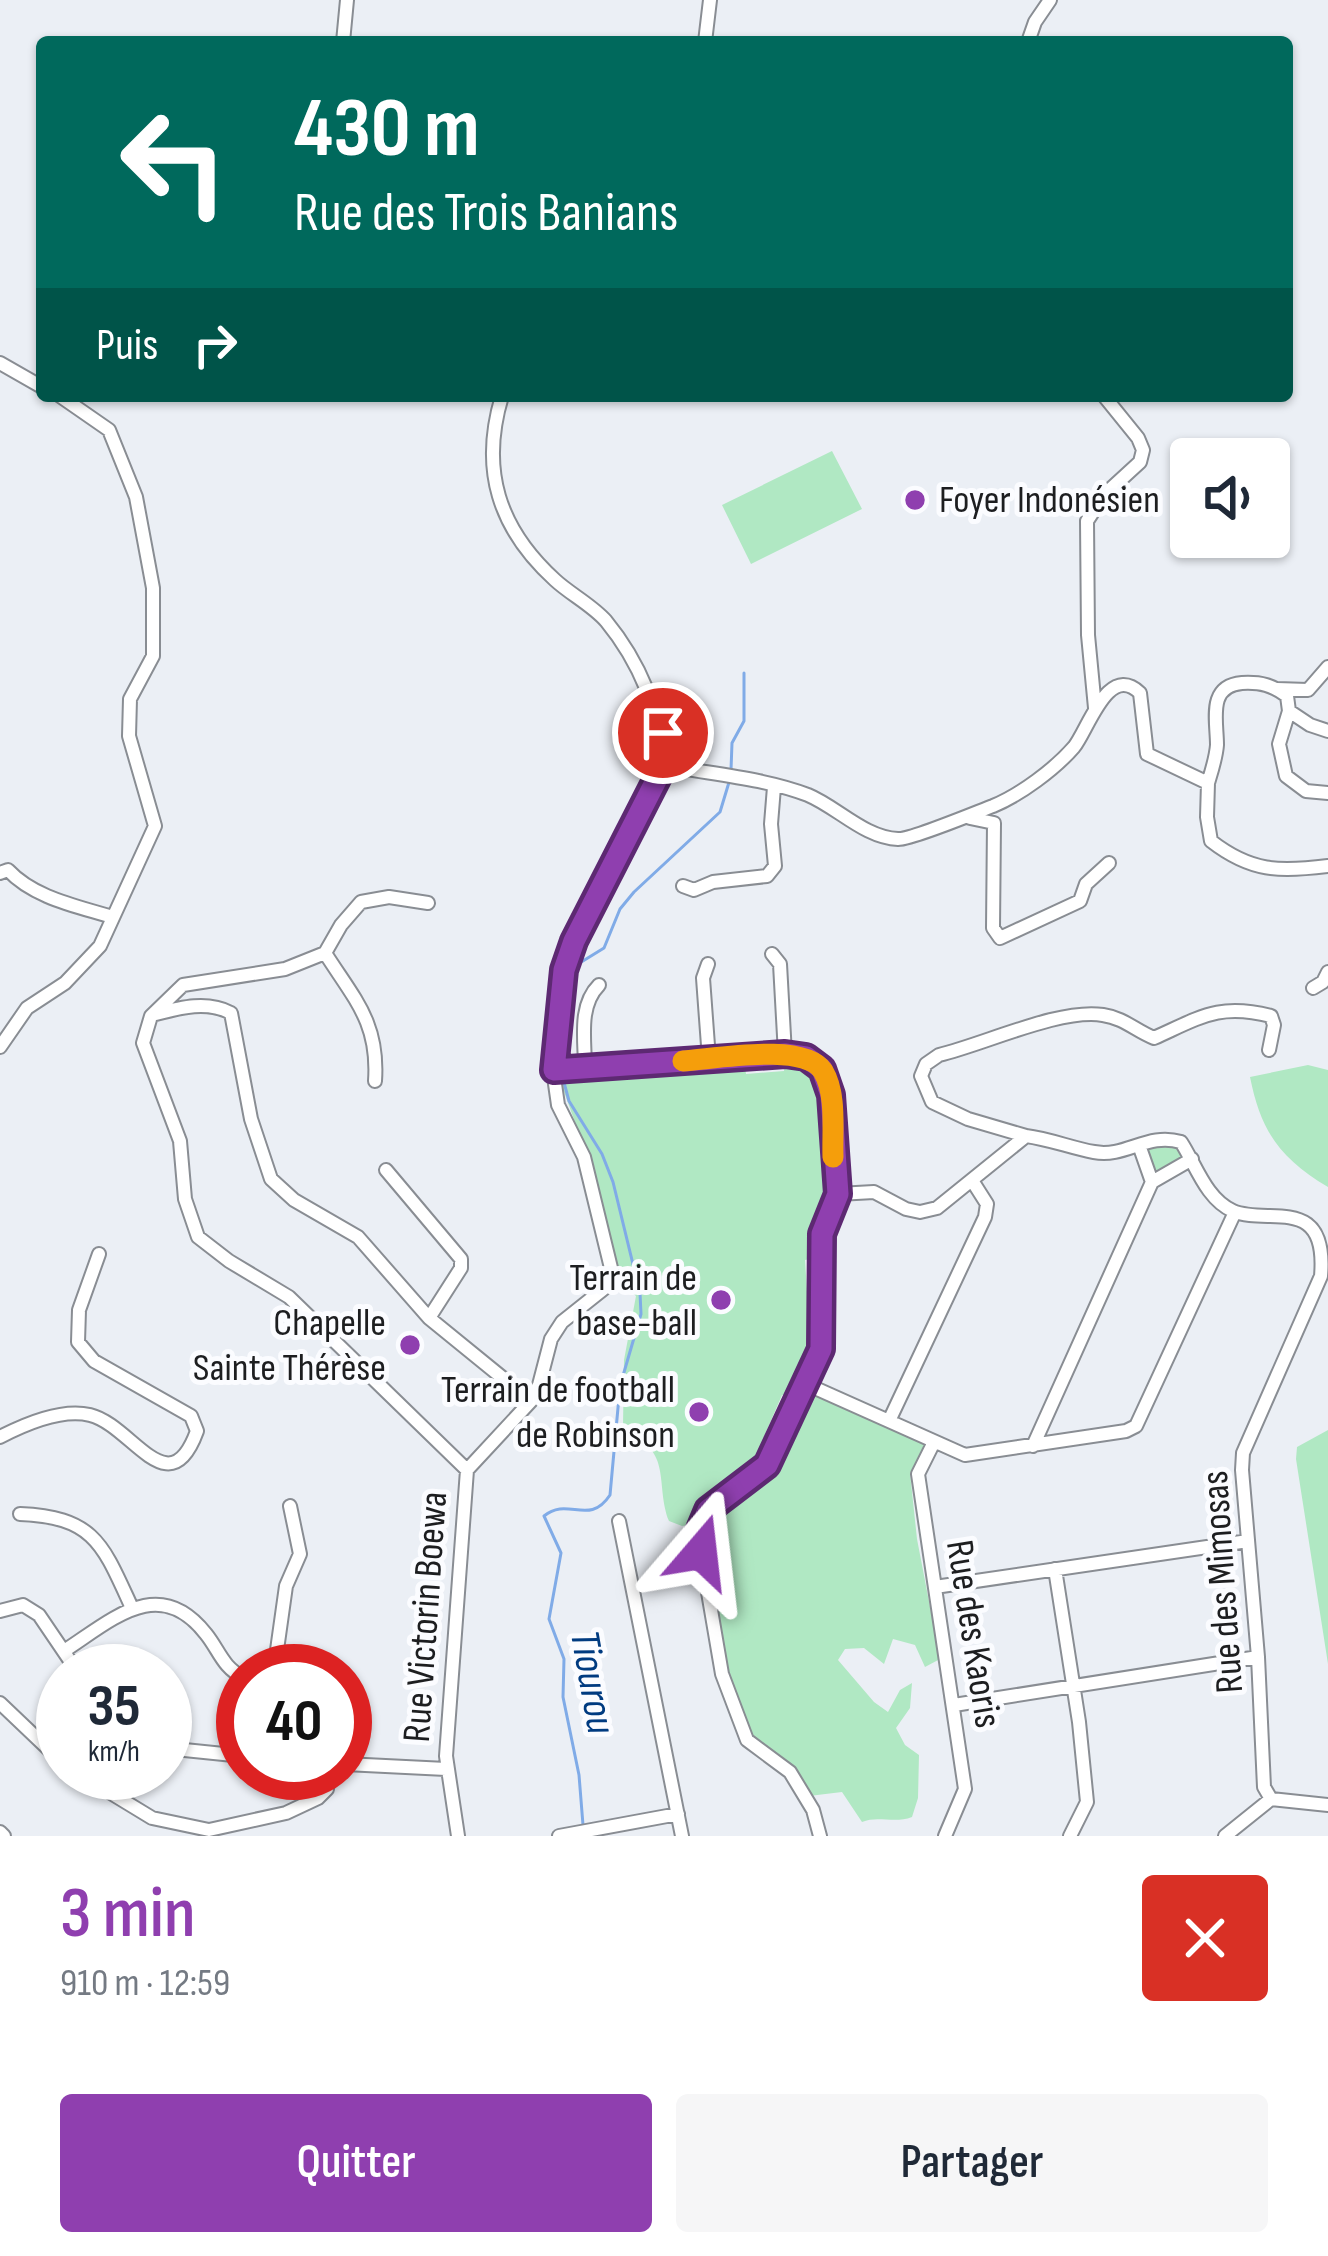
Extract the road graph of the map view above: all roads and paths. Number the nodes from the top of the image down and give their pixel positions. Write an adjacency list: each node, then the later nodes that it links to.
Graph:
1 (710, 0): 5 (street)
2 (1050, 0): 6 (street)
3 (345, 6): 4 (street)
4 (343, 36)
5 (706, 36)
6 (1030, 36)
7 (0, 363): 8 (street)
8 (36, 384)
9 (69, 402): 27 (street)
10 (500, 402): 17 (street)
11 (1109, 402): 14 (street)
12 (1328, 667): 13 (street)
13 (1277, 689): 15 (street); 18 (street)
14 (1095, 708): 18 (street); 21 (street)
15 (1289, 711): 16 (street); 20 (street)
16 (1328, 730)
17 (664, 765): 19 (street); 40 (street, Rue Victorin Boewa)
18 (1208, 783): 23 (street)
19 (774, 787): 21 (street); 25 (street)
20 (1328, 793)
21 (956, 818): 22 (street)
22 (1109, 863)
23 (1328, 866)
24 (0, 873): 27 (street)
25 (683, 886)
26 (428, 903): 28 (street)
27 (112, 917): 35 (street)
28 (325, 953): 34 (street); 41 (street)
29 (772, 954): 37 (street)
30 (708, 964): 38 (street)
31 (1328, 972): 33 (street)
32 (599, 985): 39 (street)
33 (1313, 988)
34 (151, 1016): 51 (street); 58 (street)
35 (0, 1047)
36 (1269, 1050): 42 (street)
37 (785, 1054): 38 (street); 48 (street)
38 (709, 1059): 39 (street)
39 (586, 1068): 40 (street)
40 (560, 1070): 53 (street, Rue Victorin Boewa)
41 (375, 1082)
42 (1027, 1136): 43 (street); 46 (street)
43 (1139, 1144): 44 (street); 47 (street)
44 (1192, 1159): 47 (street); 49 (street)
45 (386, 1170): 51 (street)
46 (973, 1182): 48 (street); 54 (street)
47 (1152, 1182): 57 (street)
48 (838, 1194): 52 (street)
49 (1235, 1212): 57 (street); 62 (street, Rue des Mimosas)
50 (99, 1254): 55 (street)
51 (428, 1318): 53 (street)
52 (806, 1384): 54 (street); 87 (street)
53 (531, 1401): 58 (street, Rue Victorin Boewa)
54 (889, 1421): 56 (street)
55 (0, 1437)
56 (934, 1442): 57 (street); 64 (street, Rue des Kaoris)
57 (1033, 1445)
58 (467, 1470): 77 (street, Rue Victorin Boewa)
59 (290, 1506): 69 (street)
60 (20, 1514): 65 (street)
61 (619, 1520): 82 (street)
62 (1248, 1541): 63 (street); 71 (street, Rue des Mimosas)
63 (1055, 1569): 64 (street); 72 (street)
64 (935, 1587): 74 (street, Rue des Kaoris)
65 (132, 1609): 68 (street); 70 (street)
66 (0, 1612): 67 (street)
67 (59, 1644)
68 (75, 1644)
69 (278, 1644)
70 (216, 1651)
71 (1258, 1657): 72 (street); 78 (street, Rue des Mimosas)
72 (1074, 1686): 74 (street); 89 (street)
73 (0, 1702): 75 (street)
74 (954, 1705): 88 (street, Rue des Kaoris)
75 (36, 1739)
76 (372, 1765): 77 (street)
77 (446, 1769): 84 (street, Rue Victorin Boewa)
78 (1271, 1798): 81 (street); 90 (street)
79 (122, 1800): 80 (street)
80 (312, 1800)
81 (1328, 1804)
82 (678, 1814): 83 (street); 86 (street)
83 (585, 1832): 85 (street)
84 (458, 1836)
85 (559, 1836)
86 (682, 1836)
87 (820, 1836)
88 (945, 1836)
89 (1070, 1836)
90 (1225, 1836)

